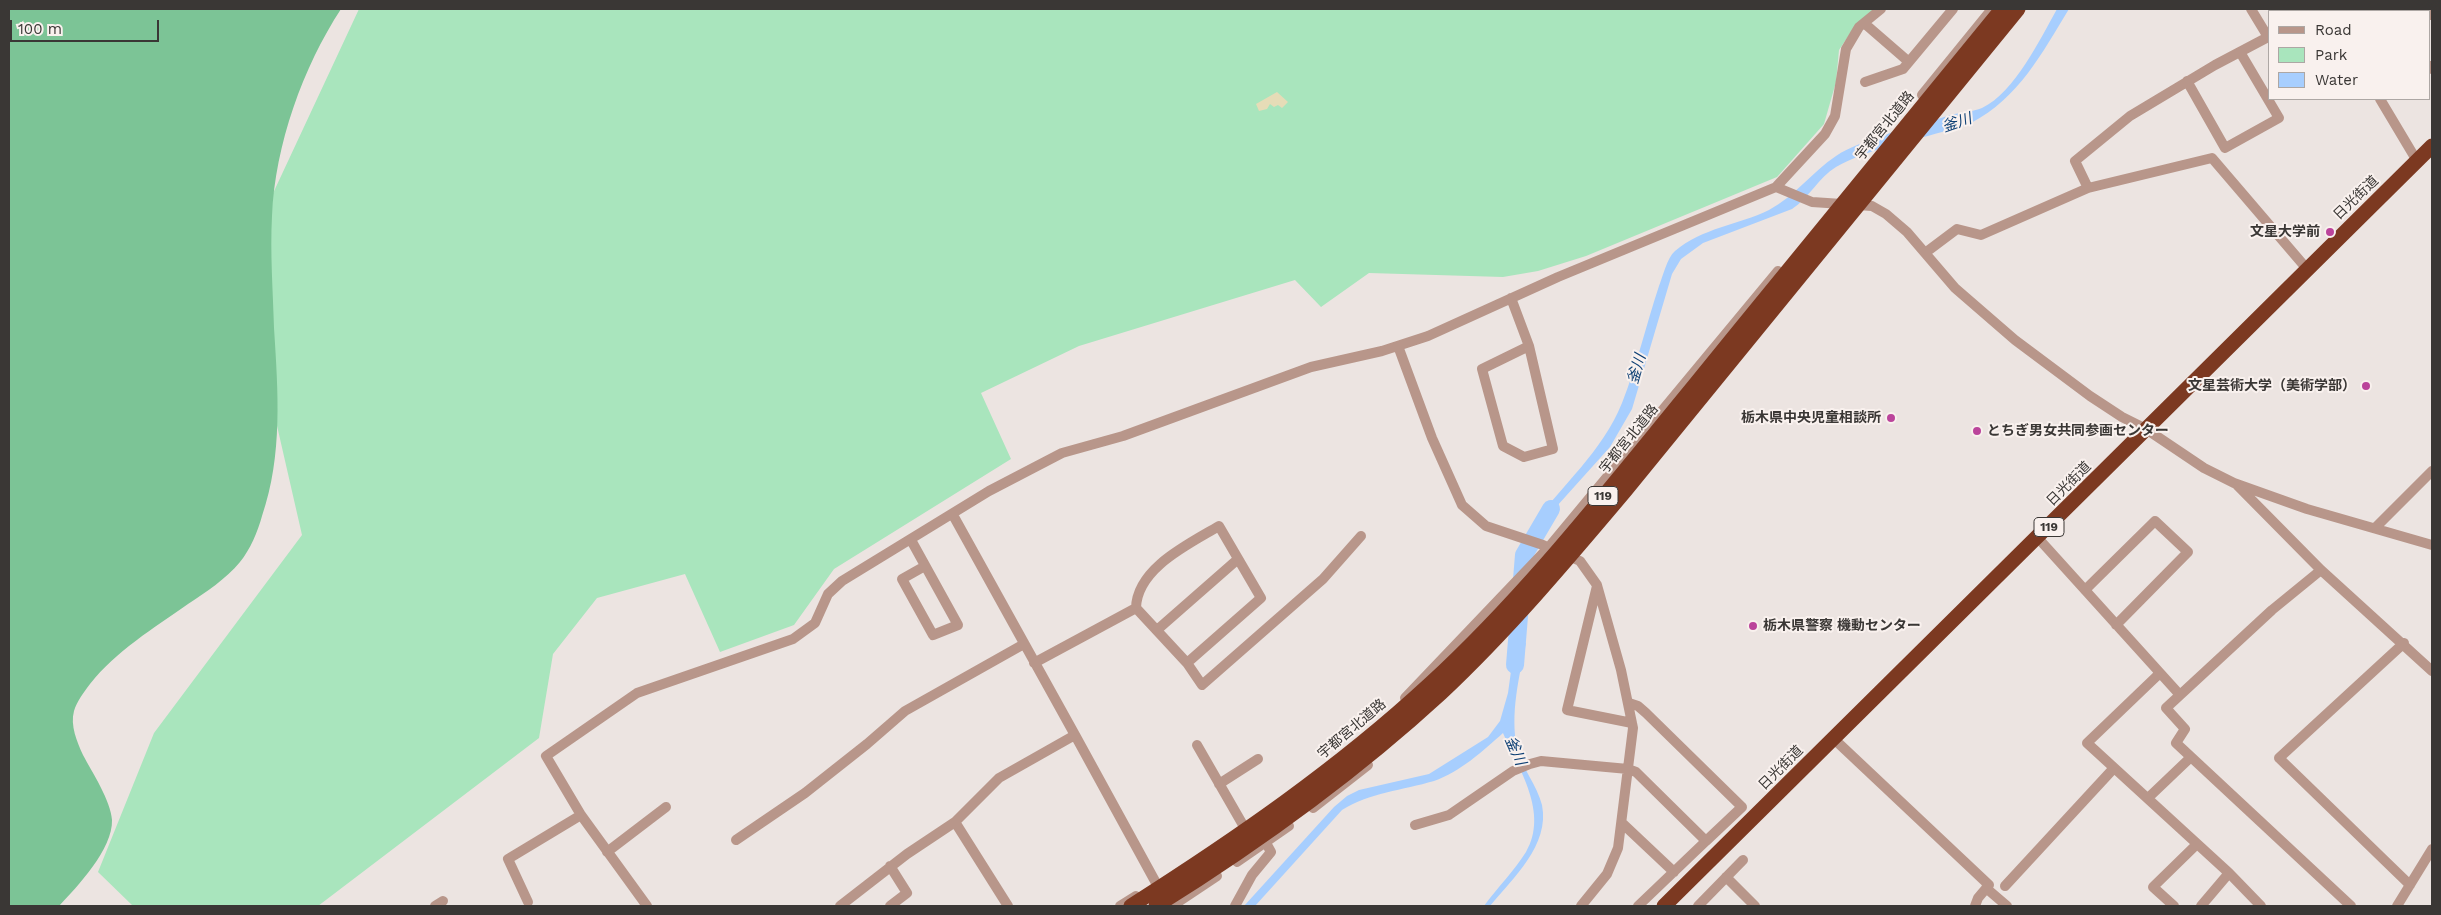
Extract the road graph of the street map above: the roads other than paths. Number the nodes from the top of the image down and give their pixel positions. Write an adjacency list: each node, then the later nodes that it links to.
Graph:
1 (1881, 9): 10 (street)
2 (1953, 9): 14 (street)
3 (1992, 9): 24 (street)
4 (2002, 9): 95 (highway, 宇都宮北道路 / 119)
5 (2018, 9): 96 (highway, 119)
6 (2026, 9): 25 (street)
7 (2251, 9): 11 (street)
8 (2320, 9): 9 (street)
9 (2313, 10)
10 (1864, 23): 14 (street); 22 (street)
11 (2268, 34)
12 (2268, 37): 13 (street)
13 (2240, 52): 16 (street); 17 (street)
14 (1909, 62): 15 (street)
15 (1864, 82)
16 (2187, 82): 18 (street); 23 (street)
17 (2268, 99)
18 (2268, 100)
19 (2381, 100): 21 (street)
20 (2432, 146): 21 (highway, 日光街道 / 119)
21 (2417, 161): 27 (highway, 日光街道 / 119)
22 (1776, 188): 24 (street); 28 (street)
23 (2088, 188): 26 (street); 27 (street)
24 (1834, 203): 25 (street); 40 (street)
25 (1866, 206): 26 (street); 41 (street)
26 (1925, 253): 31 (street)
27 (2307, 269): 31 (highway, 日光街道 / 119)
28 (1511, 298): 29 (street); 30 (street)
29 (1398, 346): 34 (street); 40 (street)
30 (1529, 346): 30 (street)
31 (2146, 429): 33 (street); 37 (highway, 日光街道 / 119)
32 (2432, 472): 35 (street)
33 (2234, 483): 35 (street); 44 (street)
34 (953, 515): 38 (street); 51 (street)
35 (2376, 527): 39 (street)
36 (1360, 536): 53 (street)
37 (2038, 538): 46 (street); 60 (highway, 日光街道 / 119)
38 (911, 540): 43 (street); 69 (street)
39 (2432, 545)
40 (1546, 546): 41 (street); 72 (street)
41 (1575, 558): 45 (street); 76 (street)
42 (1238, 559): 47 (street); 49 (street); 53 (street)
43 (925, 566): 43 (street)
44 (2320, 570): 50 (street); 56 (street)
45 (1597, 585): 57 (street); 58 (street)
46 (2085, 590): 48 (street); 48 (street)
47 (1136, 608): 49 (street); 52 (street)
48 (2116, 625): 55 (street)
49 (1156, 630): 53 (street)
50 (2404, 643): 54 (street); 86 (street)
51 (1024, 644): 52 (street); 74 (street)
52 (1034, 663): 59 (street)
53 (1187, 663)
54 (2432, 671)
55 (2160, 673): 56 (street); 64 (street)
56 (2180, 695): 62 (street)
57 (1629, 703): 58 (street); 75 (street)
58 (1632, 722): 65 (street)
59 (1075, 735): 70 (street); 85 (street)
60 (1834, 739): 88 (street); 101 (highway, 日光街道 / 119)
61 (1197, 745): 66 (street)
62 (2191, 757): 67 (street); 109 (street)
63 (1258, 759): 66 (street)
64 (2114, 768): 67 (street); 87 (street)
65 (1628, 769): 71 (street); 73 (street); 75 (street)
66 (1219, 784): 72 (street)
67 (2148, 798): 77 (street)
68 (666, 807): 79 (street)
69 (580, 815): 79 (street); 89 (street)
70 (955, 822): 81 (street); 93 (street)
71 (1622, 823): 82 (street); 99 (street)
72 (1243, 825): 85 (street)
73 (1415, 825)
74 (736, 840)
75 (1706, 841): 82 (street)
76 (1266, 843): 97 (street); 98 (street)
77 (2197, 844): 83 (street); 106 (street)
78 (2432, 851): 86 (street)
79 (608, 852): 90 (street)
80 (1743, 860): 84 (street)
81 (890, 866): 91 (street); 92 (street)
82 (1674, 872): 100 (street)
83 (2229, 873): 107 (street); 108 (street)
84 (1726, 877): 102 (street); 103 (street)
85 (1156, 884): 94 (street); 97 (street)
86 (2410, 885): 110 (street)
87 (2006, 886)
88 (1986, 888): 104 (street); 105 (street)
89 (528, 902)
90 (647, 906)
91 (840, 906)
92 (890, 906)
93 (1008, 906)
94 (1120, 906)
95 (1131, 906)
96 (1156, 906)
97 (1171, 906)
98 (1235, 906)
99 (1581, 906)
100 (1638, 906)
101 (1664, 906)
102 (1698, 906)
103 (1754, 906)
104 (1975, 906)
105 (2007, 906)
106 (2174, 906)
107 (2201, 906)
108 (2261, 906)
109 (2351, 906)
110 (2397, 906)

